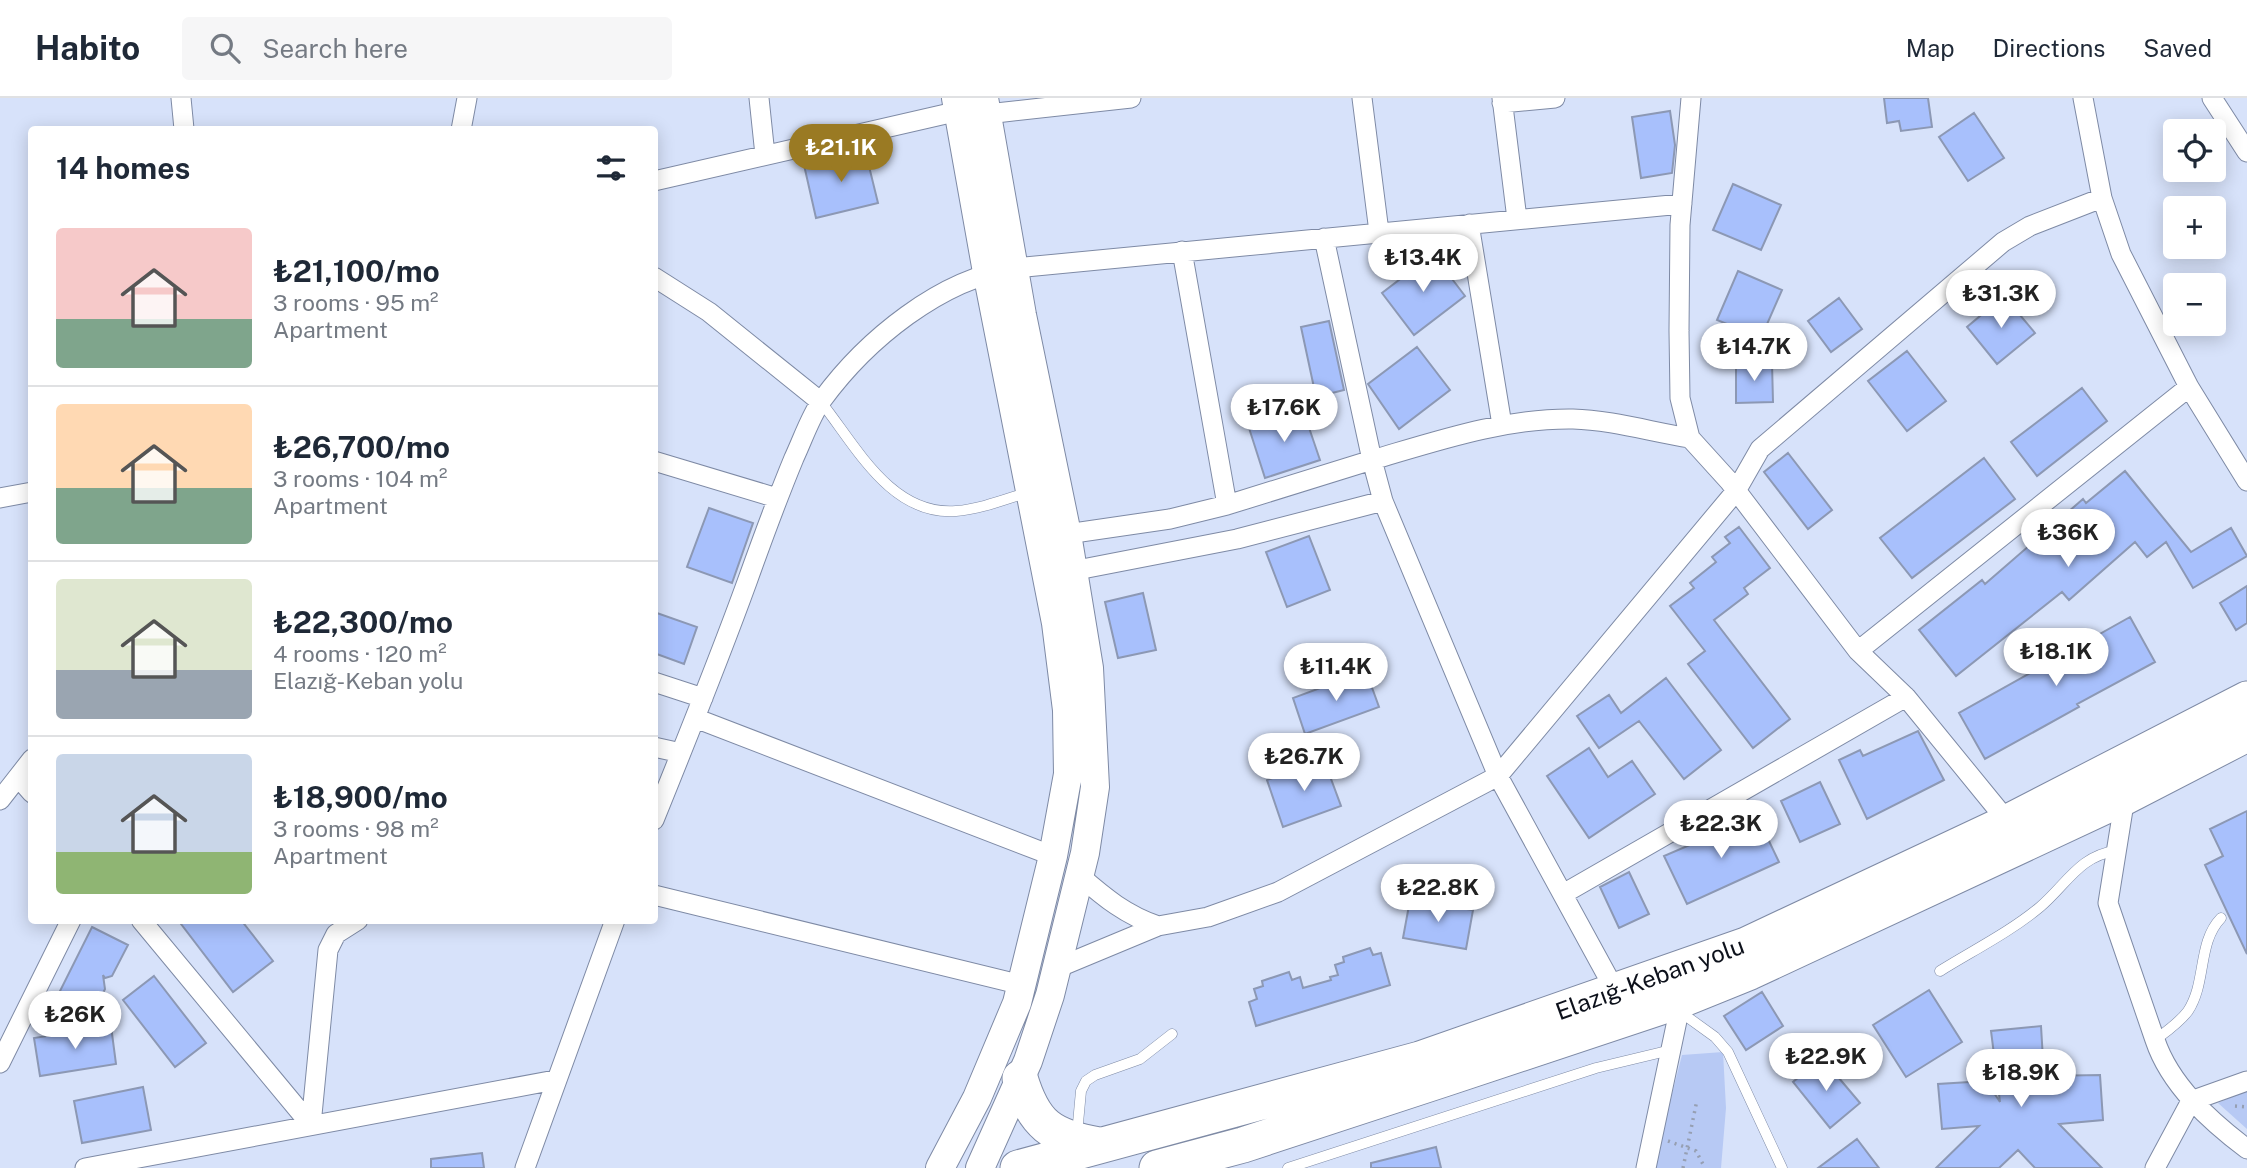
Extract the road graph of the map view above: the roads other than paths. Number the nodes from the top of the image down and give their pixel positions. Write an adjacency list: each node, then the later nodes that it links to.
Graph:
1 (181, 98): 13 (street)
2 (467, 98): 14 (street)
3 (759, 98): 16 (street)
4 (1131, 98): 12 (street)
5 (1362, 98): 22 (street)
6 (1555, 98): 10 (street)
7 (1691, 98): 19 (street)
8 (2083, 98): 18 (street)
9 (2212, 98): 15 (street)
10 (1502, 100): 20 (street)
11 (958, 104): 16 (street); 26 (main road)
12 (985, 106): 25 (main road)
13 (184, 126)
14 (462, 126)
15 (2247, 152)
16 (765, 155): 17 (street)
17 (658, 180)
18 (2102, 198): 28 (street); 35 (street)
19 (1682, 204): 20 (street); 31 (street)
20 (1517, 219): 21 (street)
21 (1469, 224): 22 (street); 30 (street)
22 (1379, 232): 23 (street)
23 (1324, 238): 24 (street); 32 (street)
24 (1182, 251): 25 (street); 41 (street)
25 (1015, 268): 26 (street); 42 (main road)
26 (987, 272): 29 (street); 36 (main road)
27 (658, 280): 29 (street)
28 (2189, 387): 34 (street); 44 (street)
29 (821, 402): 36 (lane); 39 (street)
30 (1502, 425): 31 (street); 32 (street)
31 (1690, 438): 35 (street)
32 (1372, 460): 40 (street); 41 (street)
33 (658, 462): 39 (street)
34 (2247, 481)
35 (1737, 491): 44 (street); 54 (street)
36 (1030, 492): 62 (main road)
37 (28, 493): 38 (street)
38 (0, 498)
39 (777, 498): 47 (street)
40 (1383, 501): 43 (street); 54 (street)
41 (1227, 505): 42 (street)
42 (1067, 534): 43 (main road)
43 (1072, 571): 63 (main road)
44 (1858, 651): 46 (street)
45 (658, 683): 47 (street)
46 (1906, 697): 60 (street); 64 (street)
47 (703, 698): 49 (street)
48 (2247, 699): 60 (highway, Elazığ-Keban yolu)
49 (695, 718): 52 (street); 62 (street)
50 (2247, 734): 57 (highway, Elazığ-Keban yolu)
51 (658, 748): 52 (street)
52 (681, 753): 59 (street)
53 (28, 764): 55 (street)
54 (1498, 776): 64 (street); 71 (street)
55 (18, 777): 56 (street); 58 (street)
56 (28, 788)
57 (2125, 797): 61 (street); 76 (highway, Elazığ-Keban yolu)
58 (0, 800)
59 (658, 810)
60 (2008, 822): 75 (highway, Elazığ-Keban yolu)
61 (2116, 851): 73 (lane); 78 (street)
62 (1053, 856): 74 (main road)
63 (1080, 876): 71 (street); 72 (main road)
64 (1563, 894): 75 (street)
65 (658, 896): 74 (street)
66 (2221, 918): 78 (lane)
67 (69, 924): 80 (street)
68 (144, 924): 85 (street)
69 (351, 924): 85 (street)
70 (614, 924): 82 (street)
71 (1158, 926): 72 (street)
72 (1057, 968): 81 (main road)
73 (1940, 971)
74 (1022, 985): 90 (main road)
75 (1616, 992): 86 (highway, Elazığ-Keban yolu)
76 (1677, 1007): 79 (street); 93 (highway, Elazığ-Keban yolu); 96 (lane)
77 (1172, 1034): 86 (lane)
78 (2154, 1040): 84 (street)
79 (1671, 1050): 94 (lane); 95 (street)
80 (0, 1063)
81 (1020, 1078): 86 (highway); 91 (main road)
82 (555, 1080): 85 (street); 89 (street)
83 (2247, 1082): 84 (street)
84 (2191, 1101): 87 (street); 97 (street)
85 (310, 1125): 88 (street)
86 (1089, 1143): 92 (highway, Elazığ-Keban yolu)
87 (2247, 1149)
88 (85, 1168)
89 (525, 1168)
90 (940, 1168)
91 (980, 1168)
92 (1018, 1168)
93 (1157, 1168)
94 (1287, 1168)
95 (1646, 1168)
96 (1782, 1168)
97 (2155, 1168)

